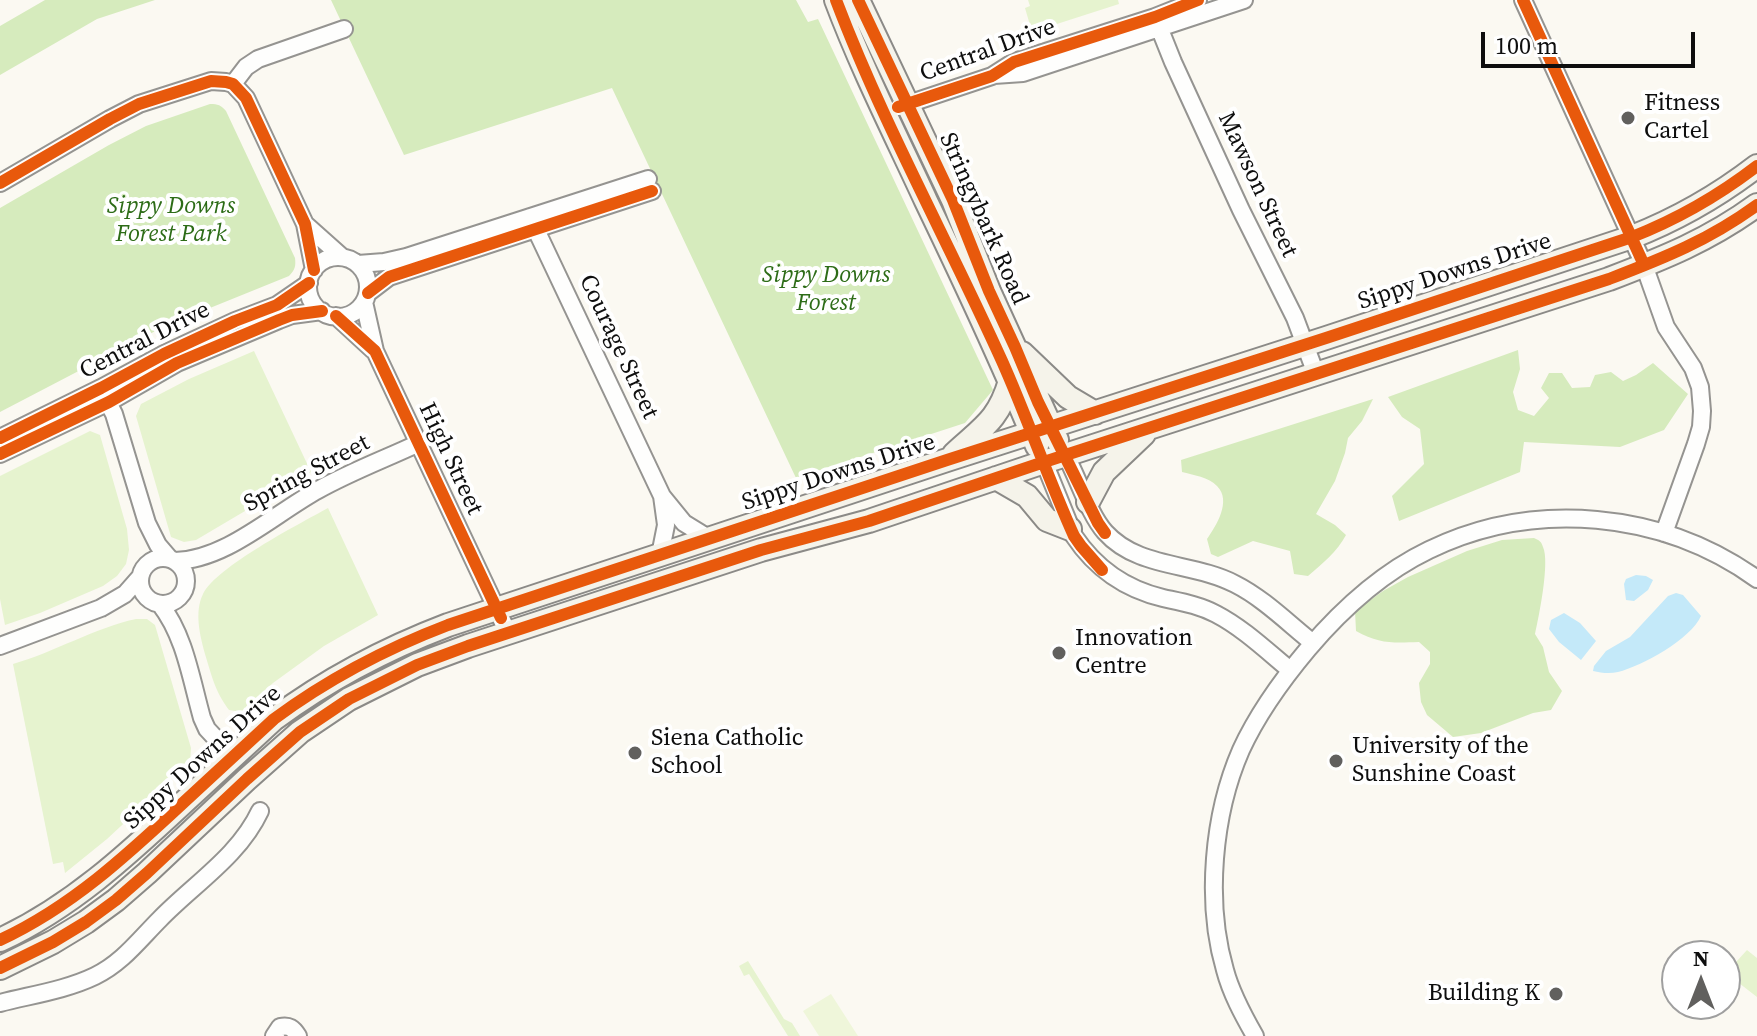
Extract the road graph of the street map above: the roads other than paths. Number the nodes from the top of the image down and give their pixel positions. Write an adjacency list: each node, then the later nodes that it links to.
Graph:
1 (836, 0): 10 (main road, Stringybark Road)
2 (858, 0): 9 (main road, Stringybark Road)
3 (1198, 0): 6 (street, Central Drive)
4 (1244, 0): 6 (street, Central Drive)
5 (1523, 0): 17 (street)
6 (1157, 22): 9 (street, Central Drive); 24 (street, Mawson Street)
7 (344, 29): 8 (street)
8 (233, 84): 12 (street); 16 (street)
9 (908, 104): 10 (street, Central Drive); 25 (main road, Stringybark Road)
10 (884, 112): 28 (main road, Stringybark Road)
11 (1757, 166): 17 (main road, Sippy Downs Drive)
12 (0, 183)
13 (650, 185): 15 (street)
14 (1757, 205): 20 (main road, Sippy Downs Drive)
15 (533, 223): 19 (street); 22 (street); 39 (street, Courage Street)
16 (305, 224): 18 (street); 21 (street)
17 (1632, 237): 20 (street); 24 (main road, Sippy Downs Drive)
18 (342, 257): 19 (street); 21 (street)
19 (358, 264): 22 (street)
20 (1644, 265): 27 (main road, Sippy Downs Drive); 43 (street)
21 (311, 277): 23 (street); 29 (street, Central Drive)
22 (366, 298): 23 (street); 26 (street, High Street)
23 (329, 314): 26 (street, High Street); 29 (street, Central Drive)
24 (1306, 344): 27 (street, Mawson Street); 30 (main road, Sippy Downs Drive)
25 (1015, 347): 30 (main road); 32 (main road, Stringybark Road)
26 (375, 351): 34 (street, High Street)
27 (1316, 374): 31 (main road, Sippy Downs Drive)
28 (1010, 381): 32 (main road, Stringybark Road); 37 (main road)
29 (105, 395): 33 (street, Central Drive); 35 (street, Central Drive); 41 (street)
30 (1095, 413): 32 (main road, Sippy Downs Drive)
31 (1151, 428): 36 (main road, Sippy Downs Drive); 40 (main road)
32 (1041, 430): 36 (main road, Stringybark Road); 37 (main road, Sippy Downs Drive)
33 (0, 438)
34 (419, 443): 45 (street, Spring Street); 53 (street, High Street)
35 (0, 454)
36 (1055, 459): 38 (main road, Sippy Downs Drive); 40 (street); 42 (street)
37 (947, 460): 44 (main road, Sippy Downs Drive)
38 (996, 478): 42 (main road); 54 (main road, Sippy Downs Drive)
39 (662, 496): 44 (street, Courage Street); 46 (street, Courage Street)
40 (1088, 502): 56 (street)
41 (147, 523): 47 (street); 48 (street)
42 (1070, 529): 58 (street)
43 (1664, 533): 49 (street); 56 (street)
44 (710, 539): 46 (main road, Sippy Downs Drive)
45 (221, 551): 47 (street, Spring Street); 50 (street, Spring Street)
46 (660, 555): 53 (main road, Sippy Downs Drive)
47 (173, 560): 48 (street); 50 (street)
48 (142, 574): 51 (street); 52 (street)
49 (1757, 579)
50 (183, 592): 51 (street); 55 (street)
51 (156, 602): 52 (street); 55 (street)
52 (101, 608): 57 (street)
53 (497, 609): 54 (street, High Street); 59 (main road, Sippy Downs Drive)
54 (508, 633): 62 (main road, Sippy Downs Drive)
55 (181, 642): 59 (street)
56 (1313, 643): 58 (street)
57 (0, 646)
58 (1290, 670): 66 (street)
59 (233, 757): 61 (main road, Sippy Downs Drive)
60 (260, 811): 63 (street)
61 (0, 940)
62 (0, 968)
63 (0, 1003)
64 (274, 1036): 65 (street)
65 (298, 1036)
66 (1255, 1036)

